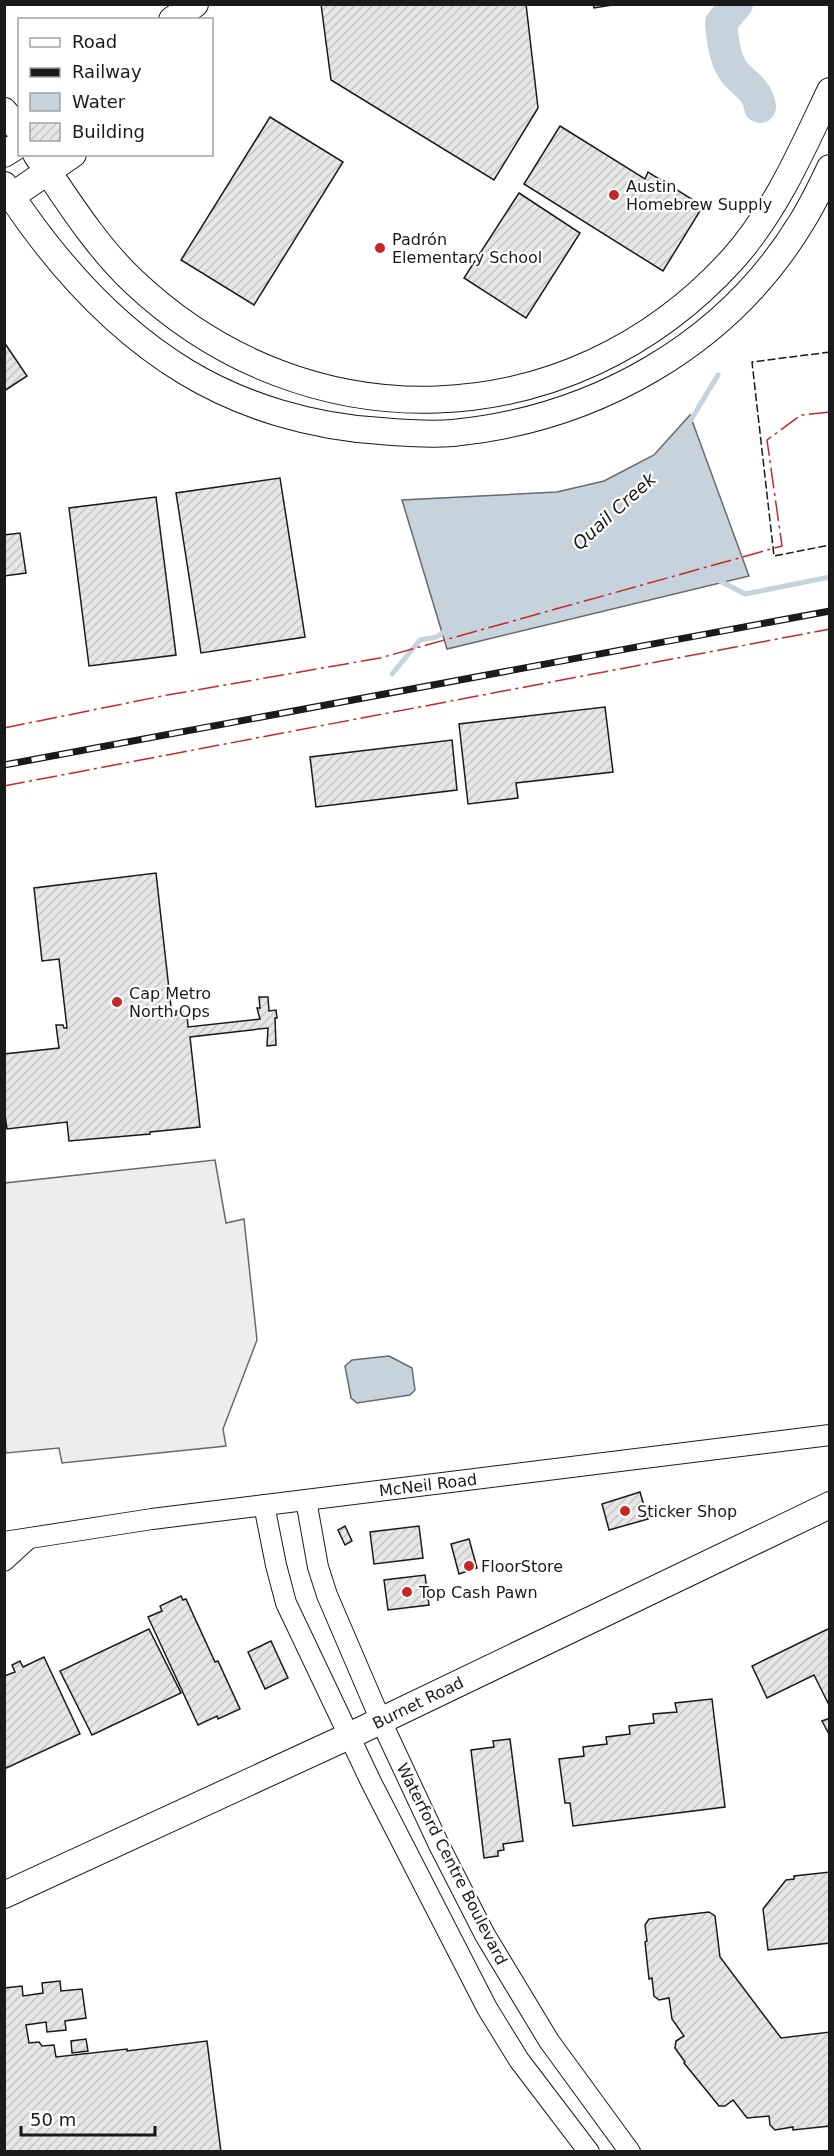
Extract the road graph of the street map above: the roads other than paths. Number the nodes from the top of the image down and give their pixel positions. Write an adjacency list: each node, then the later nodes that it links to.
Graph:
1 (195, 4): 3 (main road)
2 (203, 4): 4 (main road)
3 (175, 18)
4 (193, 18)
5 (830, 91): 14 (main road)
6 (4, 111): 7 (main road)
7 (18, 128)
8 (18, 145): 9 (main road)
9 (4, 153)
10 (66, 156): 11 (main road)
11 (42, 163): 13 (main road); 18 (main road)
12 (830, 168): 15 (main road)
13 (7, 194): 19 (main road)
14 (764, 218): 15 (main road); 16 (main road)
15 (792, 237): 17 (main road)
16 (706, 285): 17 (main road); 18 (main road)
17 (730, 310): 19 (main road)
18 (343, 392): 19 (main road)
19 (335, 426)
20 (830, 1435): 21 (street, McNeil Road)
21 (306, 1500): 22 (street, McNeil Road); 27 (street, Waterford Centre Boulevard)
22 (264, 1505): 24 (street, McNeil Road); 28 (street)
23 (830, 1505): 27 (main road, Burnet Road)
24 (28, 1539): 25 (street, McNeil Road); 26 (street)
25 (4, 1542)
26 (4, 1561)
27 (381, 1721): 28 (main road, Burnet Road); 31 (street, Waterford Centre Boulevard)
28 (350, 1736): 29 (main road, Burnet Road); 30 (street)
29 (4, 1895)
30 (589, 2151)
31 (630, 2151)

